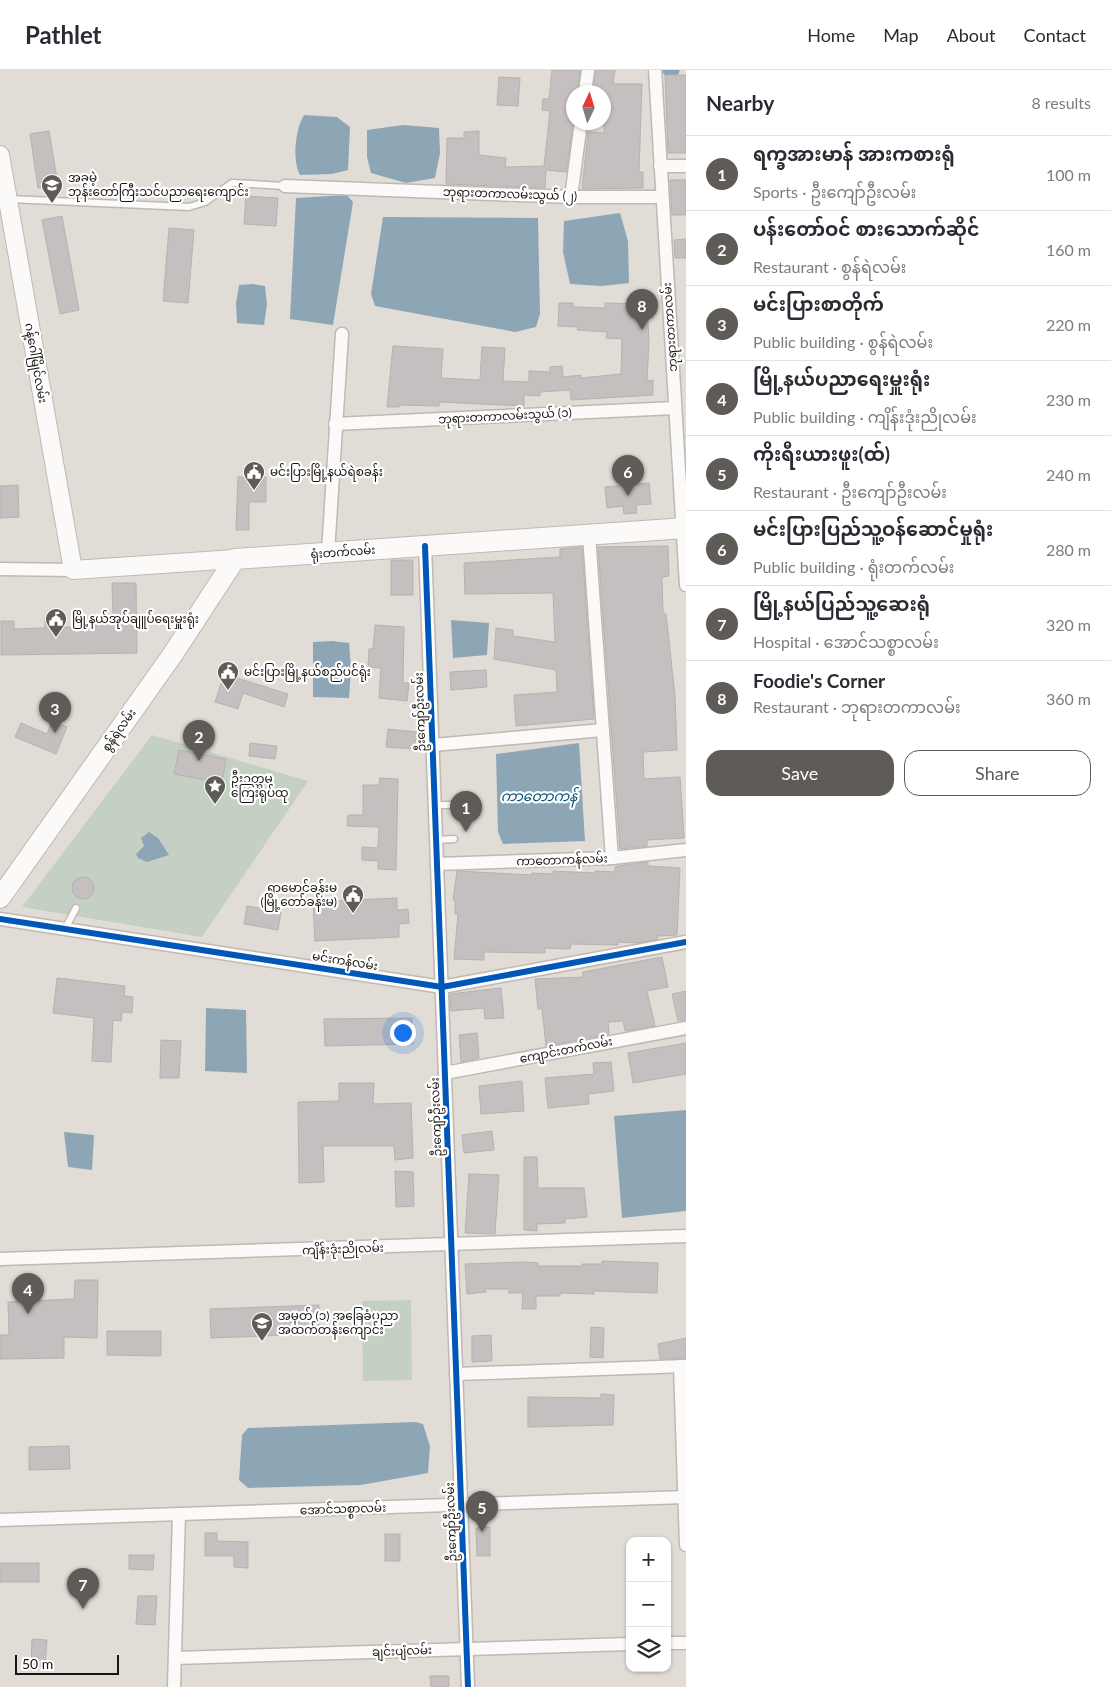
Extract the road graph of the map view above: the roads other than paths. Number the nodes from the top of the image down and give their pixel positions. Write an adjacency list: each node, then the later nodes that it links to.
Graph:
1 (588, 70): 3 (street)
2 (654, 70): 6 (street, ဘုရားတကာလမ်း)
3 (586, 85)
4 (580, 130): 9 (street)
5 (0, 155): 11 (street, ဂန့်ဂေါ်မြိုင်လမ်း)
6 (660, 166): 7 (street); 10 (street, ဘုရားတကာလမ်း)
7 (686, 166)
8 (285, 186): 9 (street, ဘုရားတကာလမ်းသွယ် (၂)); 11 (lane)
9 (571, 197): 10 (street, ဘုရားတကာလမ်းသွယ် (၂))
10 (662, 197): 13 (street, ဘုရားတကာလမ်း)
11 (7, 198): 21 (street, ဂန့်ဂေါ်မြိုင်လမ်း)
12 (342, 334): 14 (street)
13 (675, 408): 14 (street, ဘုရားတကာလမ်းသွယ် (၁)); 15 (street, ဘုရားတကာလမ်း)
14 (335, 424): 18 (street)
15 (684, 528): 16 (main road, ရုံးတက်လမ်း); 22 (street, ဘုရားတကာလမ်း)
16 (590, 535): 17 (main road, ရုံးတက်လမ်း); 23 (street)
17 (425, 546): 18 (main road, ရုံးတက်လမ်း); 24 (street, ဦးကျော်ဦးလမ်း)
18 (328, 553): 19 (main road, ရုံးတက်လမ်း)
19 (235, 560): 21 (street, ရုံးတက်လမ်း); 32 (main road, စွန်ရဲလမ်း)
20 (0, 568): 21 (street, ရုံးတက်လမ်း)
21 (73, 570)
22 (686, 585)
23 (603, 730): 24 (street); 30 (street)
24 (433, 745): 25 (street, ဦးကျော်ဦးလမ်း)
25 (435, 805): 26 (lane); 28 (street, ဦးကျော်ဦးလမ်း)
26 (453, 805)
27 (454, 839): 28 (lane)
28 (436, 840): 31 (street, ဦးကျော်ဦးလမ်း)
29 (686, 850): 30 (street, ကာတောကန်လမ်း)
30 (612, 858): 31 (street, ကာတောကန်လမ်း)
31 (437, 864): 37 (street, ဦးကျော်ဦးလမ်း)
32 (0, 898)
33 (76, 908): 35 (lane)
34 (0, 919): 35 (street, မင်းကန်လမ်း)
35 (65, 930): 37 (street, မင်းကန်လမ်း)
36 (686, 942): 37 (street, မင်းကန်လမ်း)
37 (442, 987): 39 (street, ဦးကျော်ဦးလမ်း)
38 (686, 1028): 39 (street, ကျောင်းတက်လမ်း)
39 (445, 1073): 41 (street, ဦးကျော်ဦးလမ်း)
40 (686, 1236): 41 (street, ကျိန်းဒုံးညိုလမ်း)
41 (452, 1245): 42 (street, ကျိန်းဒုံးညိုလမ်း); 44 (street, ဦးကျော်ဦးလမ်း)
42 (0, 1258)
43 (683, 1366): 44 (street); 45 (street)
44 (456, 1374): 46 (street, ဦးကျော်ဦးလမ်း)
45 (685, 1497): 46 (street, အောင်သစ္စာလမ်း); 49 (street)
46 (461, 1505): 47 (street, အောင်သစ္စာလမ်း); 53 (street, ဦးကျော်ဦးလမ်း)
47 (179, 1514): 48 (street, အောင်သစ္စာလမ်း); 54 (street)
48 (0, 1520)
49 (686, 1545)
50 (671, 1643): 51 (street)
51 (686, 1643)
52 (626, 1644): 53 (street, ချင်းပျံလမ်း)
53 (467, 1649): 54 (street, ချင်းပျံလမ်း); 56 (street, ဦးကျော်ဦးလမ်း)
54 (175, 1658): 55 (street)
55 (174, 1687)
56 (468, 1687)

